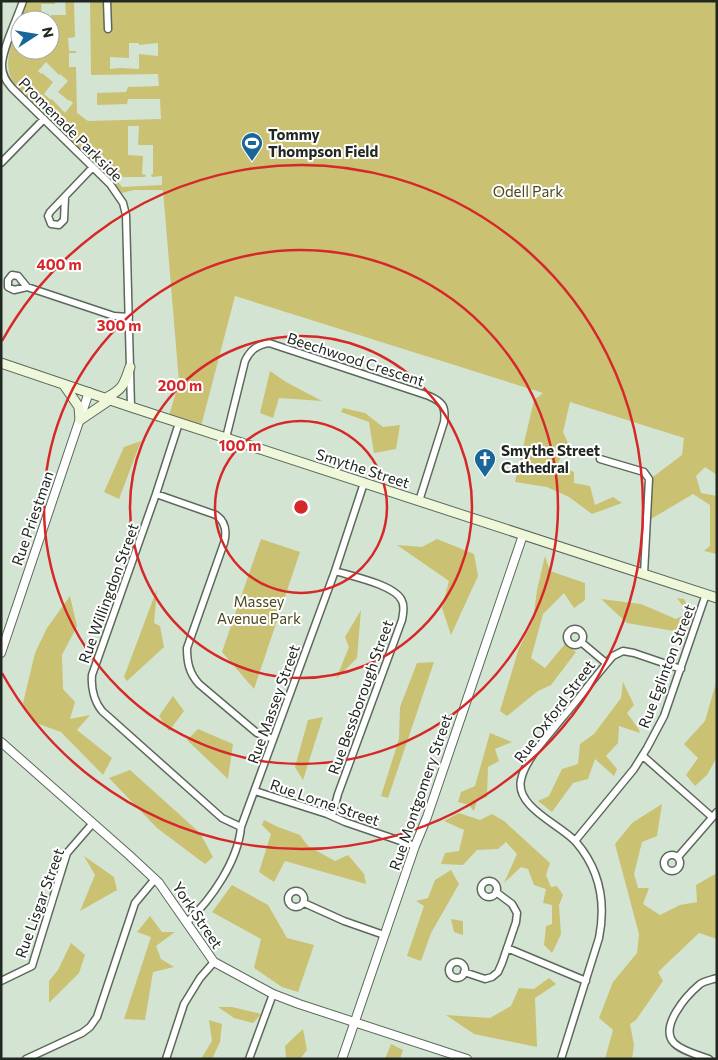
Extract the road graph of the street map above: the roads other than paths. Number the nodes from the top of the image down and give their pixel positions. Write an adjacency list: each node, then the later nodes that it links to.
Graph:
1 (23, 1): 4 (street, Promenade Parkside)
2 (107, 1): 3 (street)
3 (108, 29)
4 (44, 119): 5 (street); 6 (street, Promenade Parkside)
5 (1, 163)
6 (93, 167): 7 (street); 9 (street, Promenade Parkside)
7 (66, 197)
8 (27, 287): 9 (street)
9 (129, 317): 11 (street, Promenade Parkside)
10 (1, 363): 12 (main road, Smythe Street)
11 (130, 367): 14 (main road); 15 (street, Promenade Parkside)
12 (64, 384): 13 (main road, Smythe Street); 16 (main road)
13 (89, 392): 14 (main road, Smythe Street); 16 (street, Rue Priestman)
14 (108, 399): 15 (main road, Smythe Street); 16 (main road)
15 (131, 407): 17 (main road, Smythe Street)
16 (80, 420): 29 (street, Rue Priestman)
17 (179, 423): 18 (main road, Smythe Street); 21 (street, Rue Willingdon Street)
18 (226, 438): 20 (main road, Smythe Street); 22 (street, Beechwood Crescent)
19 (600, 459): 25 (street)
20 (364, 483): 22 (main road, Smythe Street); 24 (street, Rue Massey Street)
21 (156, 494): 32 (street); 39 (street, Rue Willingdon Street)
22 (419, 501): 23 (main road, Smythe Street)
23 (523, 535): 25 (main road, Smythe Street); 41 (street, Rue Montgomery Street)
24 (335, 571): 32 (street, Rue Massey Street); 37 (street, Rue Bessborough Street)
25 (644, 574): 26 (main road, Smythe Street)
26 (706, 594): 27 (main road, Smythe Street); 31 (street, Rue Eglinton Street)
27 (717, 598)
28 (581, 642): 30 (street)
29 (1, 654)
30 (606, 664): 31 (street, Rue Oxford Street); 40 (street, Rue Oxford Street)
31 (681, 669): 34 (street, Rue Eglinton Street)
32 (273, 739): 35 (street, Rue Massey Street)
33 (2, 742): 38 (street, York Street)
34 (643, 756): 36 (street); 40 (street, Rue Eglinton Street)
35 (255, 791): 37 (street, Rue Lorne Street); 39 (street, Rue Massey Street)
36 (714, 815): 42 (street)
37 (332, 816): 41 (street, Rue Lorne Street)
38 (93, 824): 43 (street, York Street); 52 (street, Rue Lisgar Street)
39 (241, 827): 46 (street, Rue Massey Street)
40 (575, 842): 53 (street, Rue Oxford Street)
41 (415, 846): 47 (street, Rue Montgomery Street)
42 (678, 857)
43 (155, 879): 46 (street, York Street); 56 (street)
44 (496, 892): 48 (street)
45 (304, 903): 47 (street)
46 (187, 922): 49 (street, York Street)
47 (384, 935): 55 (street, Rue Montgomery Street)
48 (507, 948): 50 (street); 53 (street)
49 (214, 962): 54 (street, York Street); 57 (street)
50 (464, 972)
51 (717, 978): 62 (street)
52 (1, 981)
53 (586, 981): 61 (street, Rue Oxford Street)
54 (273, 994): 55 (street, York Street); 58 (street)
55 (355, 1022): 59 (street, Rue Montgomery Street); 60 (street, York Street)
56 (26, 1059)
57 (166, 1059)
58 (249, 1059)
59 (342, 1059)
60 (467, 1059)
61 (561, 1059)
62 (709, 1059)

